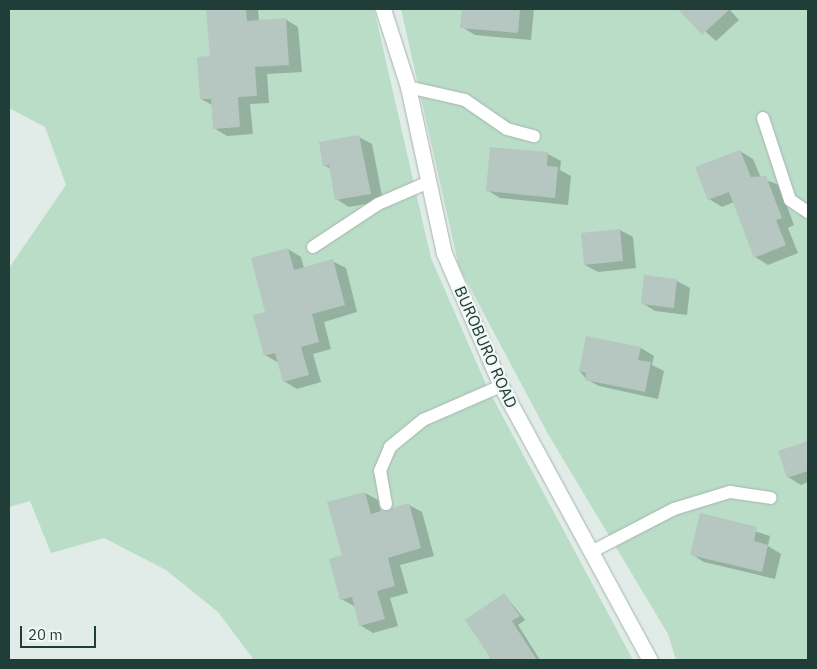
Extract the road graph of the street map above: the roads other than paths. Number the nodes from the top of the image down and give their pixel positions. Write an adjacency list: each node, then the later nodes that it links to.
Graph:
1 (383, 9): 2 (street, BUROBURO ROAD)
2 (408, 87): 4 (lane); 5 (street, BUROBURO ROAD)
3 (763, 118): 6 (lane)
4 (534, 136)
5 (429, 182): 7 (lane); 8 (street, BUROBURO ROAD)
6 (808, 212)
7 (313, 247)
8 (501, 386): 10 (lane); 11 (street, BUROBURO ROAD)
9 (771, 498): 11 (lane)
10 (386, 504)
11 (593, 551): 12 (street, BUROBURO ROAD)
12 (650, 660)

